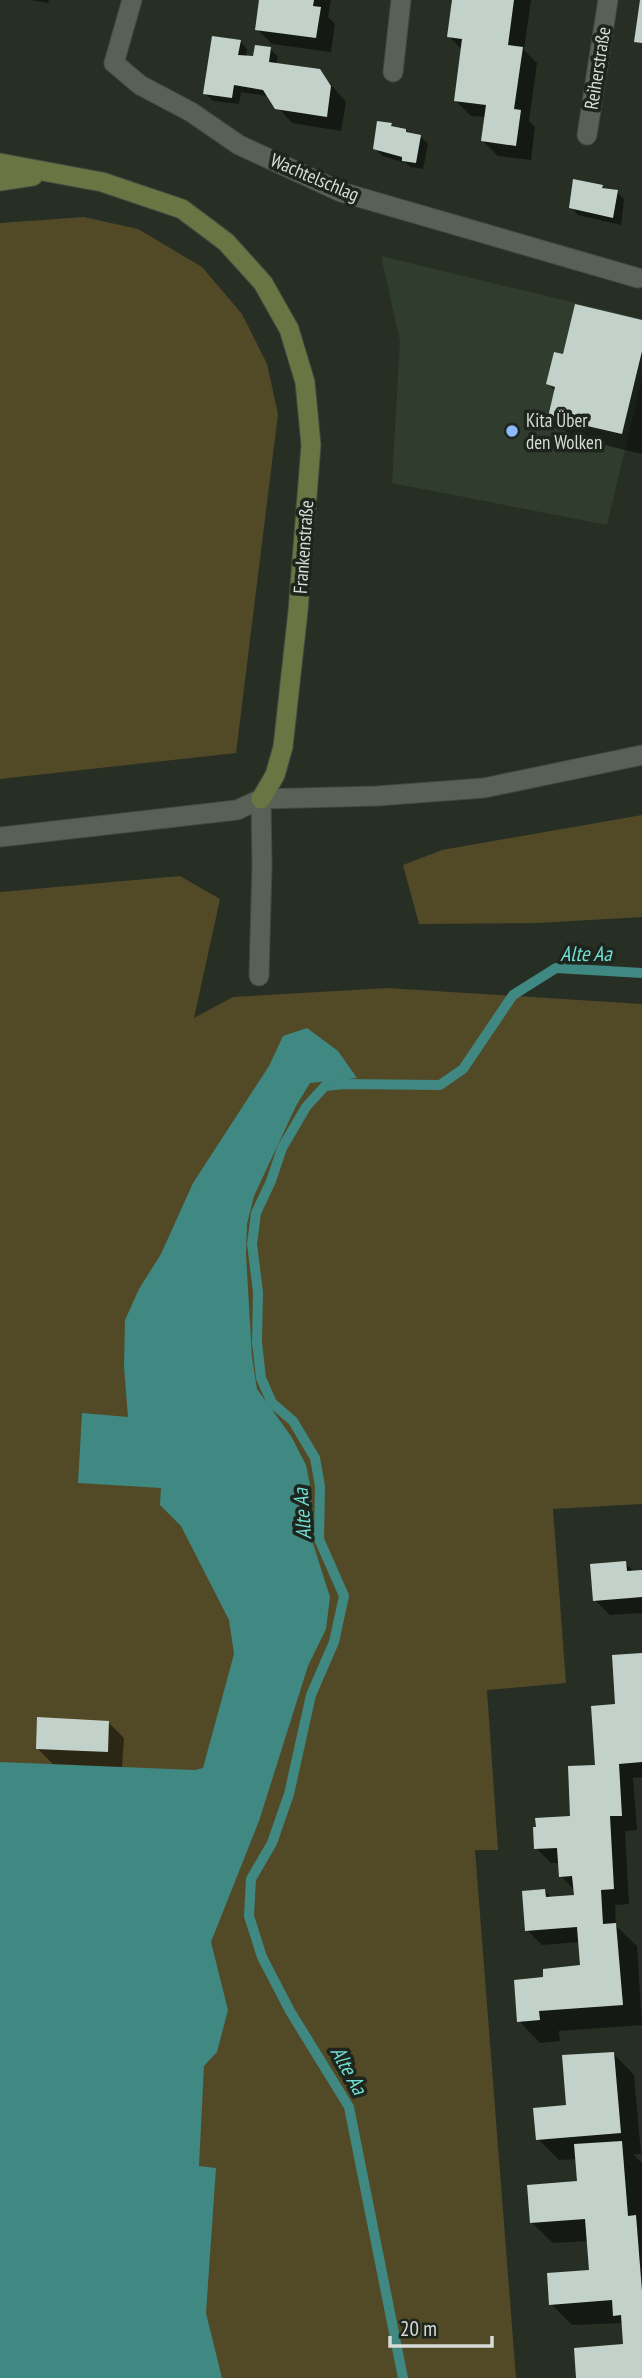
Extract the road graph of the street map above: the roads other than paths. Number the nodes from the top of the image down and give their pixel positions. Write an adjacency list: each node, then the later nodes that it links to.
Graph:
1 (132, 0): 9 (street, Wachtelschlag)
2 (401, 0): 4 (street)
3 (607, 0): 5 (street, Reiherstraße)
4 (393, 72)
5 (587, 135)
6 (0, 163): 7 (main road, Frankenstraße)
7 (48, 174): 8 (main road, Frankenstraße); 11 (main road, Frankenstraße)
8 (0, 181)
9 (638, 278)
10 (642, 755): 11 (street)
11 (261, 799): 12 (street); 13 (street)
12 (0, 837)
13 (259, 976)

